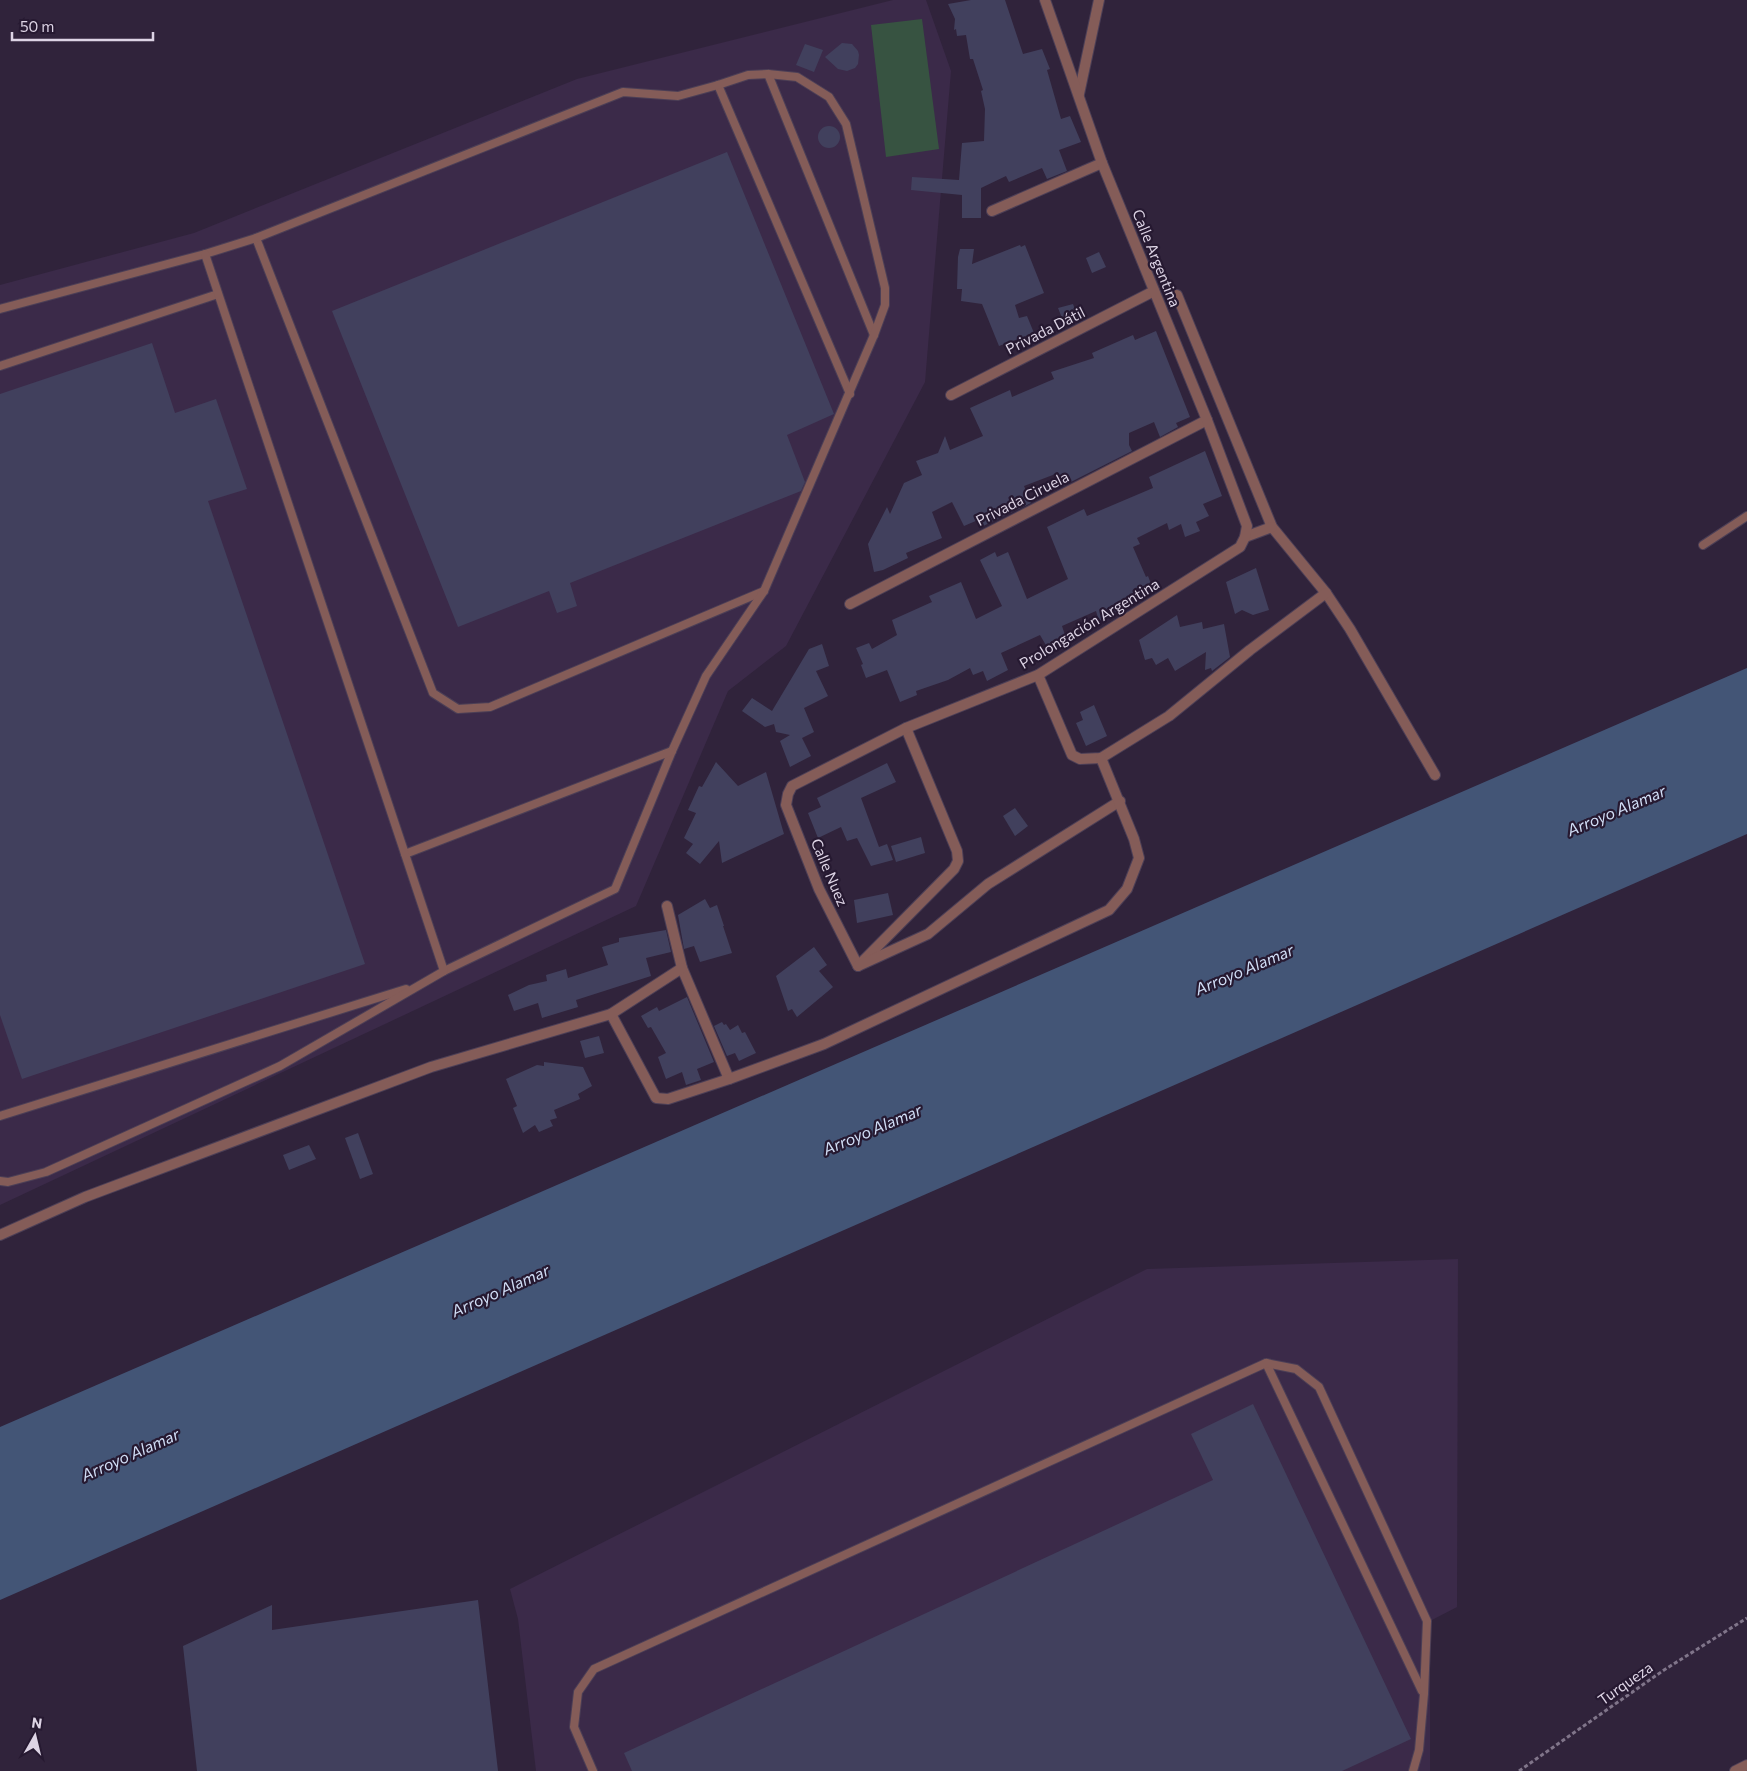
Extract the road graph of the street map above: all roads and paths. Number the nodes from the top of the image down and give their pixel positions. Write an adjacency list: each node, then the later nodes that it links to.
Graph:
1 (1045, 0): 5 (street, Calle Argentina)
2 (1099, 0): 5 (street)
3 (768, 74): 4 (lane); 14 (lane); 14 (lane)
4 (718, 85): 8 (lane); 16 (lane)
5 (1079, 96): 6 (street, Calle Argentina)
6 (1102, 163): 7 (street); 10 (street, Calle Argentina)
7 (992, 211)
8 (256, 238): 9 (lane); 23 (lane)
9 (204, 254): 11 (lane); 13 (lane)
10 (1154, 291): 17 (street, Privada Dátil); 18 (street, Calle Argentina)
11 (218, 294): 15 (lane); 33 (lane)
12 (1177, 295): 20 (street)
13 (0, 309)
14 (874, 335): 16 (lane)
15 (0, 366)
16 (850, 394): 23 (lane)
17 (951, 395)
18 (1207, 420): 21 (street, Calle Argentina); 25 (street, Privada Ciruela)
19 (1747, 516): 22 (lane)
20 (1272, 527): 21 (street); 24 (street)
21 (1245, 537): 26 (street, Prolongación Argentina)
22 (1703, 545)
23 (764, 591): 28 (lane)
24 (1326, 593): 29 (street); 30 (street)
25 (850, 604)
26 (1038, 675): 27 (street, Prolongación Argentina); 29 (street)
27 (906, 728): 31 (street, Prolongación Argentina); 35 (street)
28 (672, 751): 33 (lane); 37 (lane)
29 (1101, 758): 32 (street)
30 (1435, 776)
31 (792, 786): 35 (street, Calle Nuez)
32 (1120, 802): 35 (street); 40 (street)
33 (405, 854): 37 (lane)
34 (667, 906): 36 (street)
35 (858, 966)
36 (682, 968): 39 (street); 40 (street)
37 (444, 971): 38 (lane)
38 (420, 985): 41 (lane); 42 (lane)
39 (611, 1014): 40 (street); 43 (street)
40 (729, 1080)
41 (0, 1116)
42 (0, 1181)
43 (0, 1235)
44 (1266, 1364): 46 (lane); 46 (lane); 48 (lane)
45 (1747, 1618): 50 (path, Turqueza)
46 (1424, 1694): 49 (lane)
47 (1747, 1765): 51 (street)
48 (593, 1771)
49 (1413, 1771)
50 (1519, 1771)
51 (1735, 1771)

